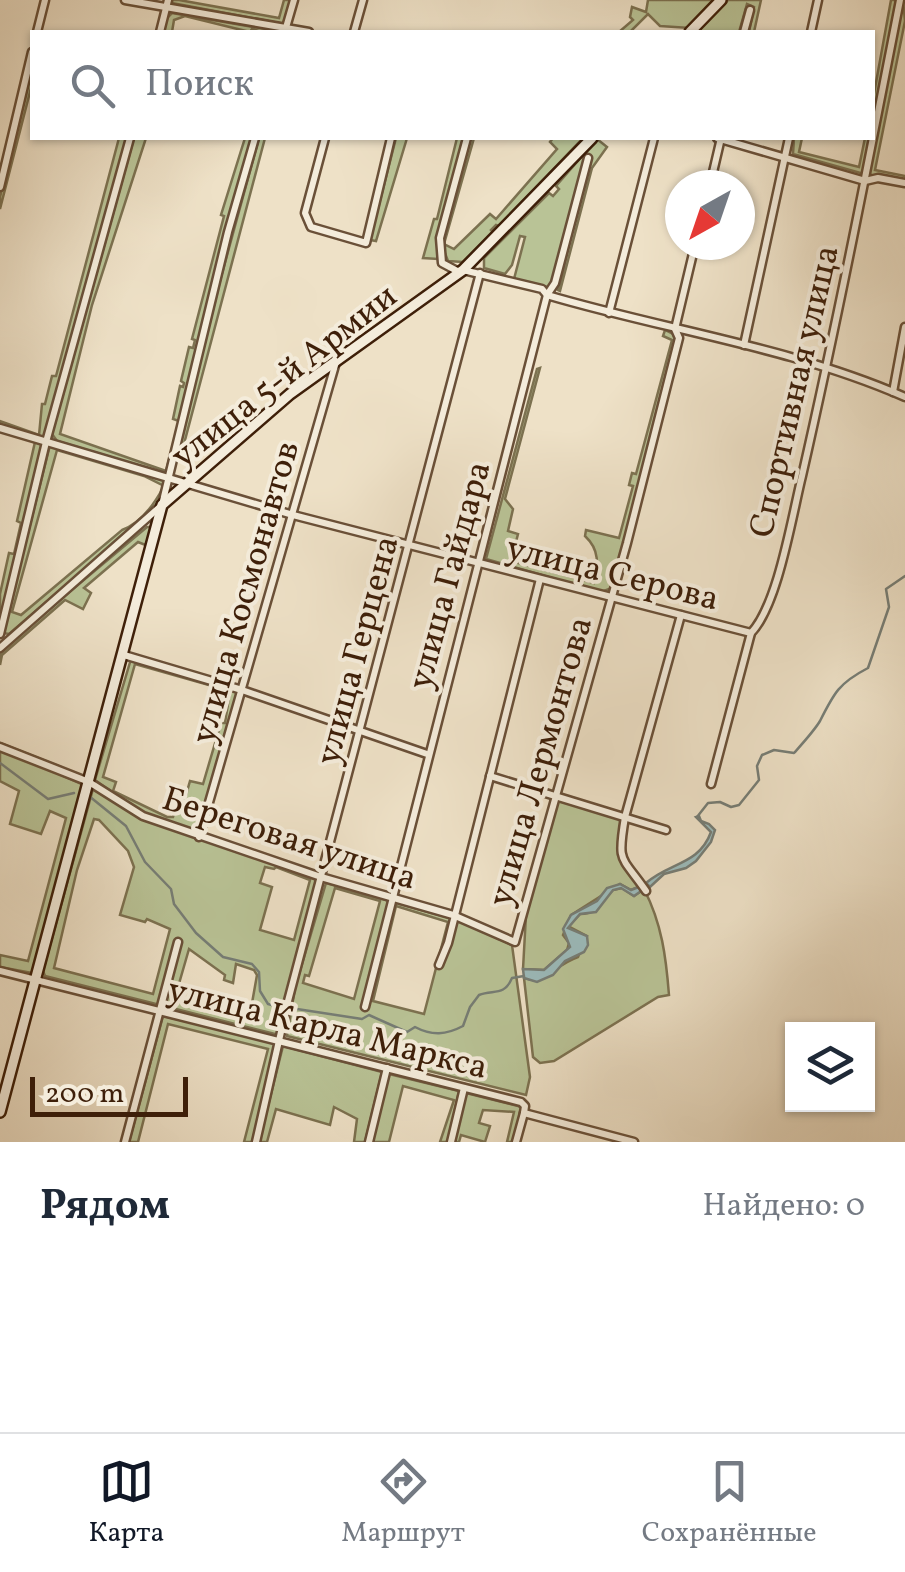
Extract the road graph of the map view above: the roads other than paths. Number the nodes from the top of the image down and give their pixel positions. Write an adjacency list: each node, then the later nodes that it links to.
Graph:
1 (45, 0): 10 (street)
2 (125, 0): 8 (street)
3 (294, 0): 12 (street)
4 (363, 0): 13 (street)
5 (721, 0): 14 (street)
6 (818, 0): 16 (street)
7 (900, 0): 18 (street, Спортивная улица)
8 (167, 4): 11 (street); 12 (street)
9 (750, 10): 15 (street)
10 (38, 30)
11 (160, 30)
12 (286, 30)
13 (355, 30)
14 (692, 30)
15 (745, 30)
16 (811, 30)
17 (30, 60): 35 (street)
18 (875, 129)
19 (129, 140): 49 (street)
20 (254, 140): 50 (street)
21 (324, 140): 22 (street)
22 (392, 140)
23 (466, 140): 37 (street)
24 (590, 140): 37 (street, улица 5-й Армии)
25 (653, 140): 40 (street)
26 (719, 140): 32 (street)
27 (726, 140): 31 (street)
28 (789, 140): 31 (street)
29 (873, 140): 33 (street, Спортивная улица)
30 (588, 158): 39 (street, улица Гайдара)
31 (785, 158): 33 (street); 43 (street)
32 (713, 170)
33 (865, 181): 34 (street); 45 (street, Спортивная улица)
34 (905, 183)
35 (0, 187)
36 (691, 260): 42 (street, улица Лермонтова)
37 (462, 271): 38 (street); 44 (street, улица 5-й Армии)
38 (480, 273): 39 (street); 54 (street, улица Герцена)
39 (547, 295): 40 (street); 55 (street, улица Гайдара)
40 (608, 313): 42 (street)
41 (905, 327): 46 (street)
42 (675, 329): 43 (street); 57 (street, улица Лермонтова)
43 (744, 345): 45 (street)
44 (336, 360): 51 (street, улица 5-й Армии); 53 (street, улица Космонавтов)
45 (826, 369): 46 (street); 59 (street, Спортивная улица)
46 (893, 392): 47 (street)
47 (905, 397)
48 (0, 428): 49 (street, улица Серова)
49 (46, 442): 50 (street, улица Серова); 60 (street)
50 (170, 478): 51 (street, улица Серова); 52 (street)
51 (188, 482): 52 (street, улица 5-й Армии); 53 (street, улица Серова)
52 (162, 506): 61 (street, улица 5-й Армии); 62 (street)
53 (294, 515): 54 (street, улица Серова); 63 (street, улица Космонавтов)
54 (410, 546): 55 (street, улица Серова); 64 (street, улица Герцена)
55 (478, 563): 56 (street, улица Серова); 66 (street, улица Гайдара)
56 (540, 579): 57 (street, улица Серова); 67 (street)
57 (612, 597): 58 (street, улица Серова); 70 (street, улица Лермонтова)
58 (680, 616): 59 (street, улица Серова); 71 (street)
59 (751, 633): 69 (street, Спортивная улица)
60 (0, 634)
61 (0, 648)
62 (124, 655): 63 (street); 68 (street)
63 (242, 690): 64 (street); 73 (street, улица Космонавтов)
64 (361, 730): 66 (street); 74 (street, улица Герцена)
65 (0, 748): 68 (street, Береговая улица)
66 (427, 754): 76 (street, улица Гайдара)
67 (490, 776): 70 (street); 77 (street)
68 (89, 782): 73 (street, Береговая улица); 82 (street)
69 (711, 784)
70 (554, 794): 71 (street); 79 (street, улица Лермонтова)
71 (625, 817): 72 (street); 75 (street)
72 (666, 830)
73 (199, 837): 74 (street, Береговая улица)
74 (321, 877): 76 (street, Береговая улица); 85 (street, улица Герцена)
75 (646, 891)
76 (390, 898): 77 (street, Береговая улица); 83 (street, улица Гайдара)
77 (454, 916): 79 (street, Береговая улица); 80 (street)
78 (178, 942): 84 (street)
79 (515, 942)
80 (439, 966)
81 (0, 971): 82 (street, улица Карла Маркса)
82 (33, 979): 84 (street, улица Карла Маркса); 88 (street)
83 (365, 1006)
84 (161, 1010): 85 (street, улица Карла Маркса); 90 (street)
85 (281, 1040): 86 (street, улица Карла Маркса); 91 (street, улица Герцена)
86 (387, 1068): 87 (street, улица Карла Маркса); 92 (street)
87 (464, 1088): 89 (street, улица Карла Маркса); 93 (street)
88 (0, 1112)
89 (524, 1113): 94 (street); 95 (street, улица Карла Маркса)
90 (125, 1142)
91 (256, 1142)
92 (369, 1142)
93 (450, 1142)
94 (516, 1142)
95 (634, 1142)

